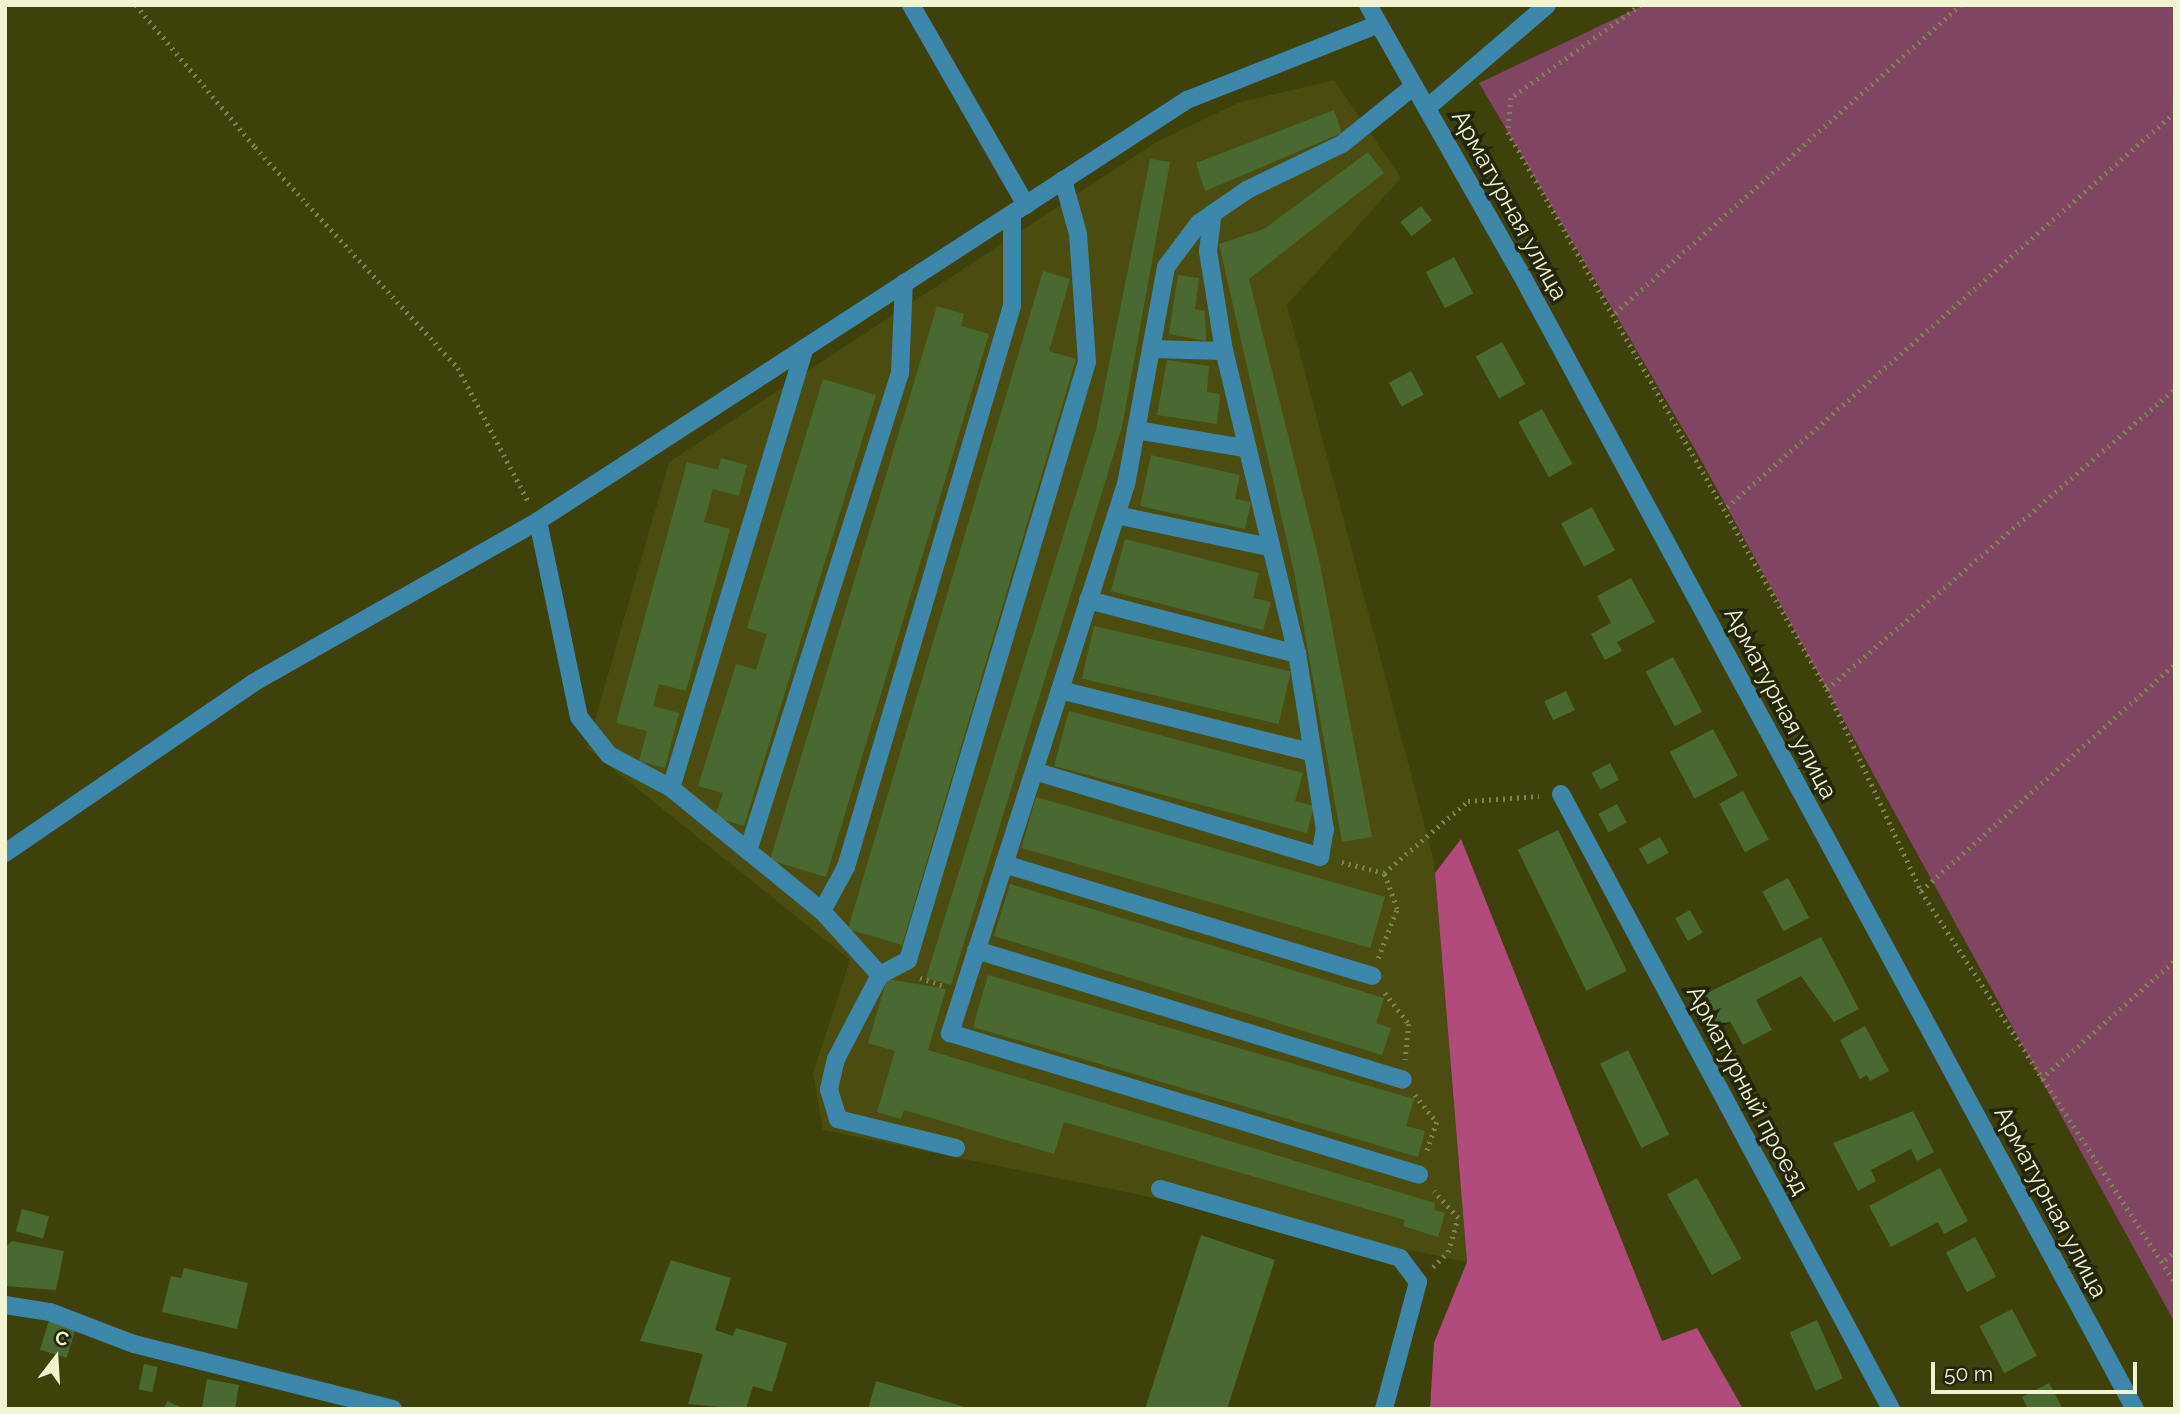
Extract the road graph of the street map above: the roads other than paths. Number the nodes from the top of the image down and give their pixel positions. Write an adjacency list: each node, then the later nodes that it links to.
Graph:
1 (911, 5): 8 (street)
2 (1368, 5): 4 (street, Арматурная улица)
3 (1547, 5): 6 (street)
4 (1379, 24): 5 (street, Арматурная улица); 7 (street)
5 (1414, 86): 6 (street, Арматурная улица); 9 (street)
6 (1427, 108): 41 (street, Арматурная улица)
7 (1063, 180): 8 (street); 31 (street)
8 (1019, 209): 10 (street); 29 (street)
9 (1213, 213): 12 (street); 13 (street)
10 (904, 284): 11 (street); 26 (street)
11 (805, 348): 17 (street); 24 (street)
12 (1151, 349): 13 (street); 14 (street)
13 (1224, 351): 15 (street)
14 (1136, 430): 15 (street); 16 (street)
15 (1243, 448): 18 (street)
16 (1116, 514): 18 (street); 19 (street)
17 (538, 521): 24 (street); 27 (street)
18 (1269, 547): 20 (street)
19 (1088, 600): 20 (street); 21 (street)
20 (1297, 654): 22 (street)
21 (1060, 690): 22 (street); 23 (street)
22 (1311, 752): 23 (street)
23 (1034, 771): 28 (street)
24 (671, 788): 26 (street)
25 (1561, 794): 40 (street, Арматурный проезд)
26 (748, 851): 29 (street)
27 (5, 853)
28 (1004, 864): 30 (street); 32 (street)
29 (822, 911): 31 (street)
30 (976, 950): 33 (street); 35 (street)
31 (886, 972): 34 (street)
32 (1372, 976)
33 (1403, 1080)
34 (957, 1148)
35 (1419, 1175)
36 (1160, 1189): 39 (street)
37 (5, 1305): 38 (street)
38 (393, 1409)
39 (1384, 1409)
40 (1891, 1409)
41 (2135, 1409)

